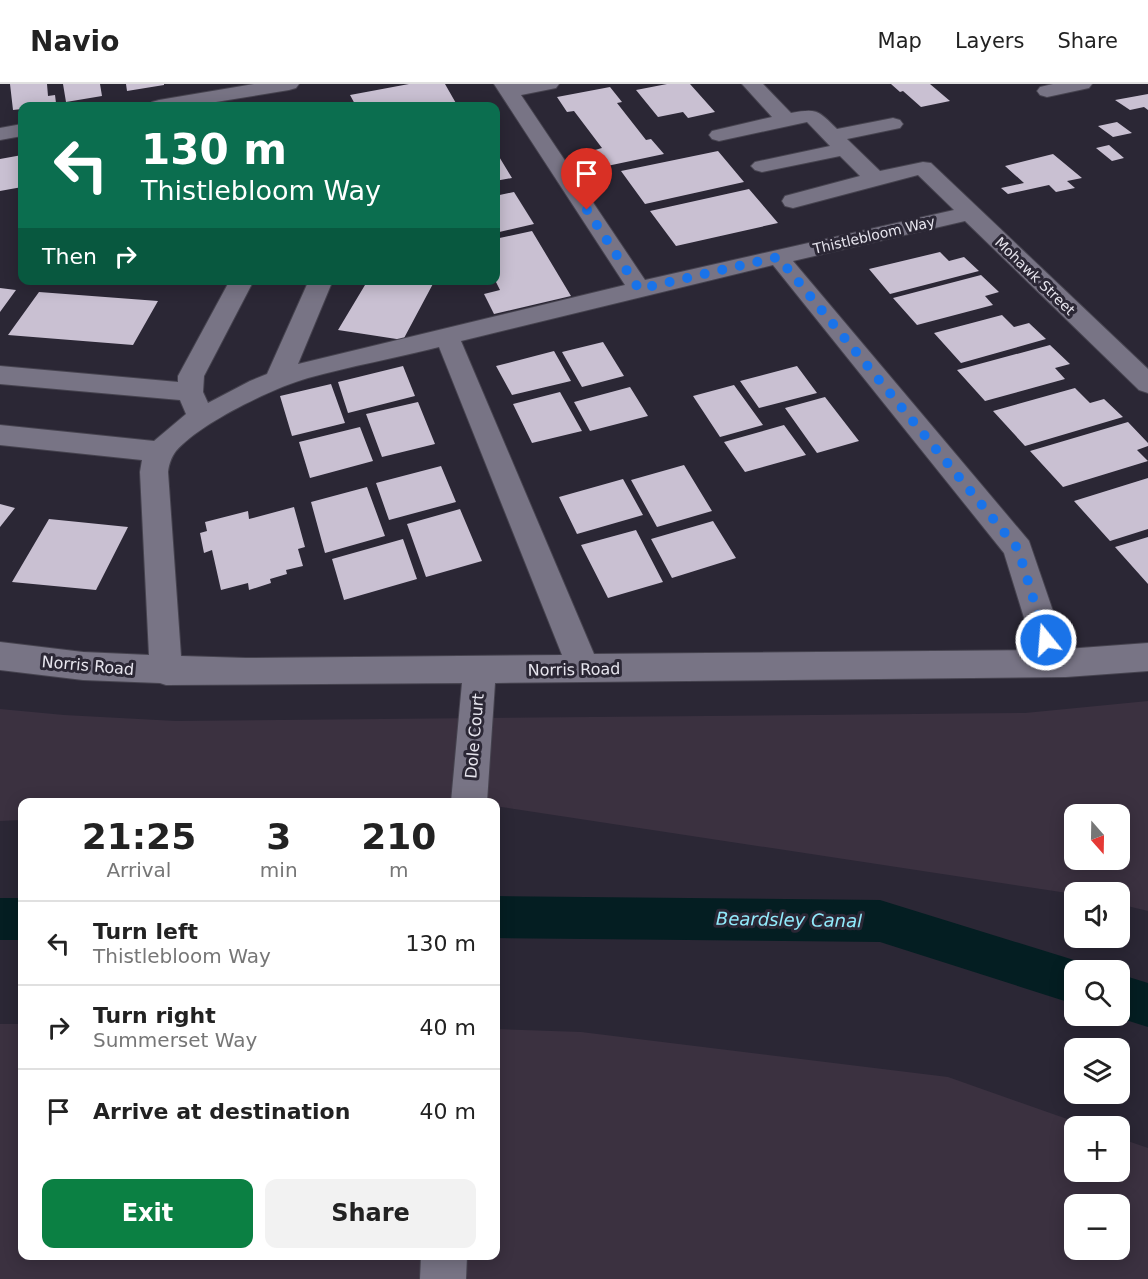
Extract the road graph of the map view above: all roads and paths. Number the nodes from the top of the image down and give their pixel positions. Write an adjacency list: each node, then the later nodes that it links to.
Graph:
1 (289, 84): 7 (street)
2 (549, 84): 5 (street)
3 (752, 84): 8 (street)
4 (1082, 84): 6 (street)
5 (507, 88): 21 (street)
6 (1047, 91)
7 (221, 101)
8 (786, 120): 12 (street); 13 (street)
9 (893, 124): 13 (street)
10 (18, 131): 11 (street)
11 (0, 134)
12 (719, 135)
13 (838, 142): 14 (street); 15 (street)
14 (762, 166)
15 (874, 179): 16 (street); 17 (street, Mohawk Street)
16 (793, 201)
17 (969, 213): 18 (street, Thistlebloom Way); 25 (street, Mohawk Street)
18 (778, 257): 21 (street, Thistlebloom Way); 32 (street)
19 (239, 285): 26 (street)
20 (319, 285): 24 (street)
21 (639, 289): 22 (street, Thistlebloom Way)
22 (447, 337): 24 (street, Thistlebloom Way); 33 (street)
23 (0, 375): 26 (street)
24 (278, 379): 27 (street, Thistlebloom Way)
25 (1148, 384)
26 (190, 392): 27 (street)
27 (200, 418): 29 (street, Thistlebloom Way)
28 (0, 435): 29 (street)
29 (162, 452): 35 (street)
30 (0, 656): 35 (street, Norris Road)
31 (1148, 657): 32 (street, Norris Road)
32 (1054, 663): 33 (street, Norris Road)
33 (583, 668): 34 (street, Norris Road)
34 (480, 670): 35 (street, Norris Road); 36 (street, Dole Court)
35 (166, 671)
36 (469, 798)
37 (444, 1260): 38 (street)
38 (443, 1279)

